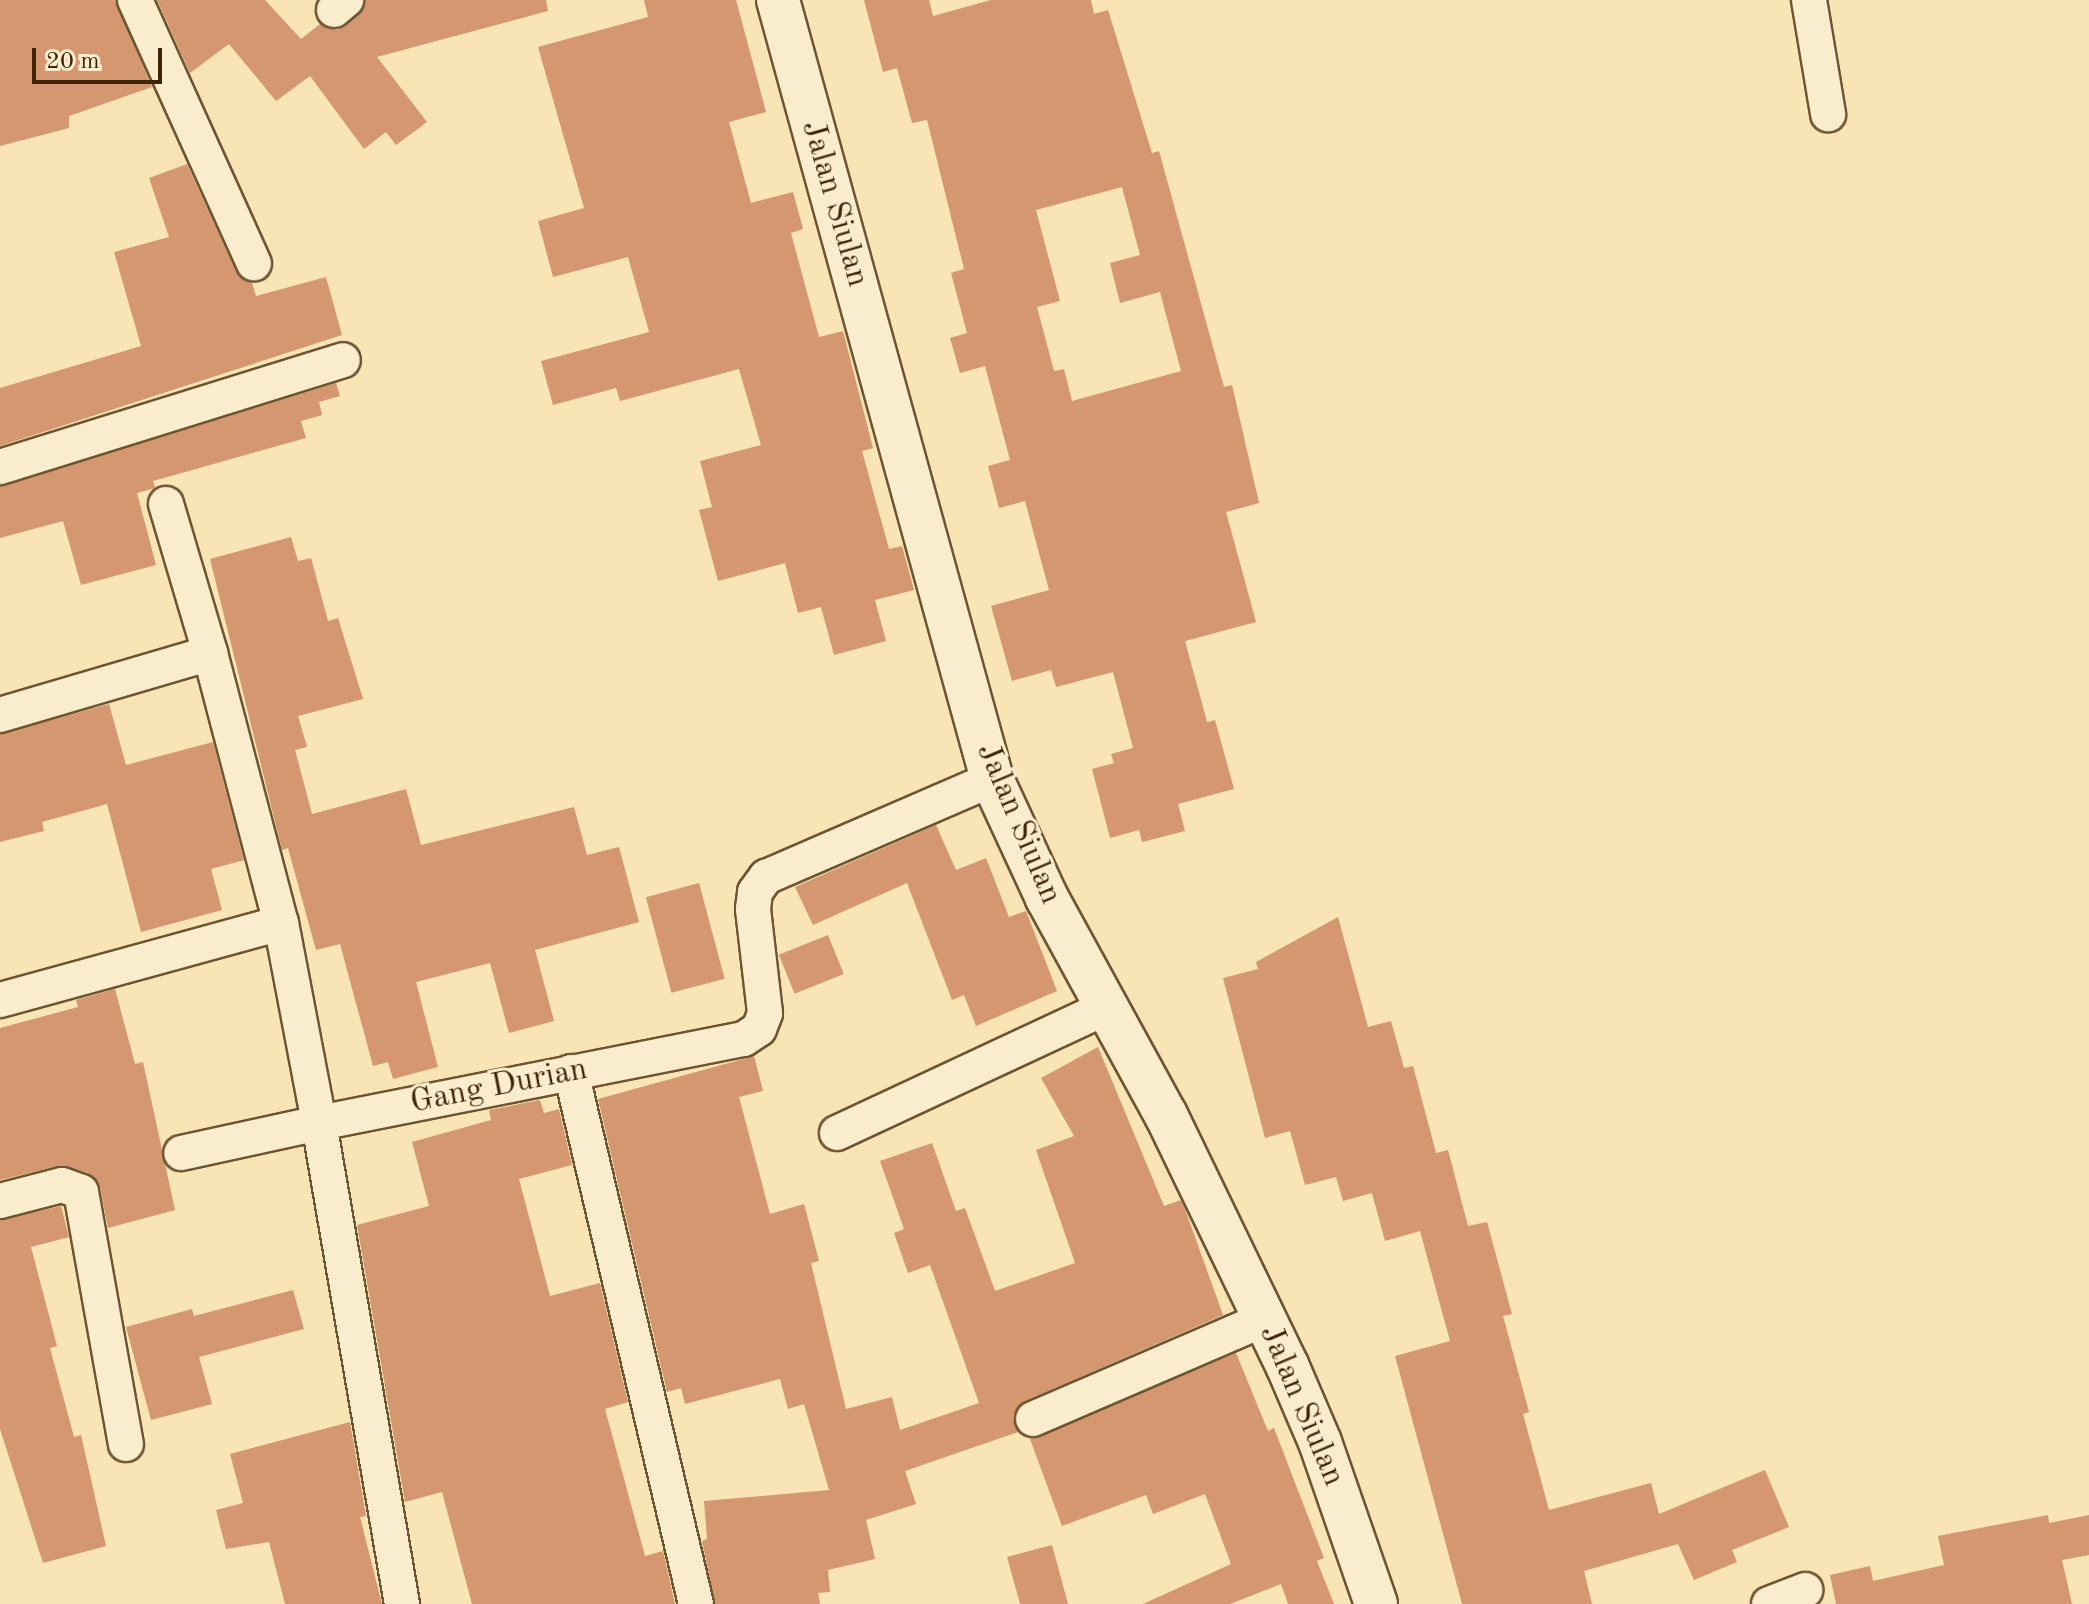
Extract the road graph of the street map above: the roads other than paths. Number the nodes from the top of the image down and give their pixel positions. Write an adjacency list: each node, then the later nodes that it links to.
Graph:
1 (135, 0): 5 (street)
2 (778, 0): 11 (street, Jalan Siulan)
3 (1809, 0): 4 (street)
4 (1828, 114)
5 (254, 263)
6 (343, 360): 7 (street)
7 (0, 467)
8 (166, 504): 9 (street)
9 (210, 653): 10 (street); 12 (street)
10 (0, 715)
11 (992, 779): 14 (street, Jalan Siulan); 15 (street, Gang Durian)
12 (281, 923): 13 (street); 16 (street)
13 (0, 1000)
14 (1109, 1006): 17 (street); 20 (street, Jalan Siulan)
15 (571, 1072): 16 (street, Gang Durian); 25 (street)
16 (319, 1123): 18 (street, Gang Durian); 24 (street)
17 (837, 1133)
18 (181, 1153)
19 (0, 1201): 22 (street)
20 (1265, 1319): 21 (street); 26 (street, Jalan Siulan)
21 (1033, 1419)
22 (126, 1444)
23 (1805, 1590): 27 (street)
24 (402, 1604)
25 (696, 1604)
26 (1376, 1604)
27 (1769, 1604)

